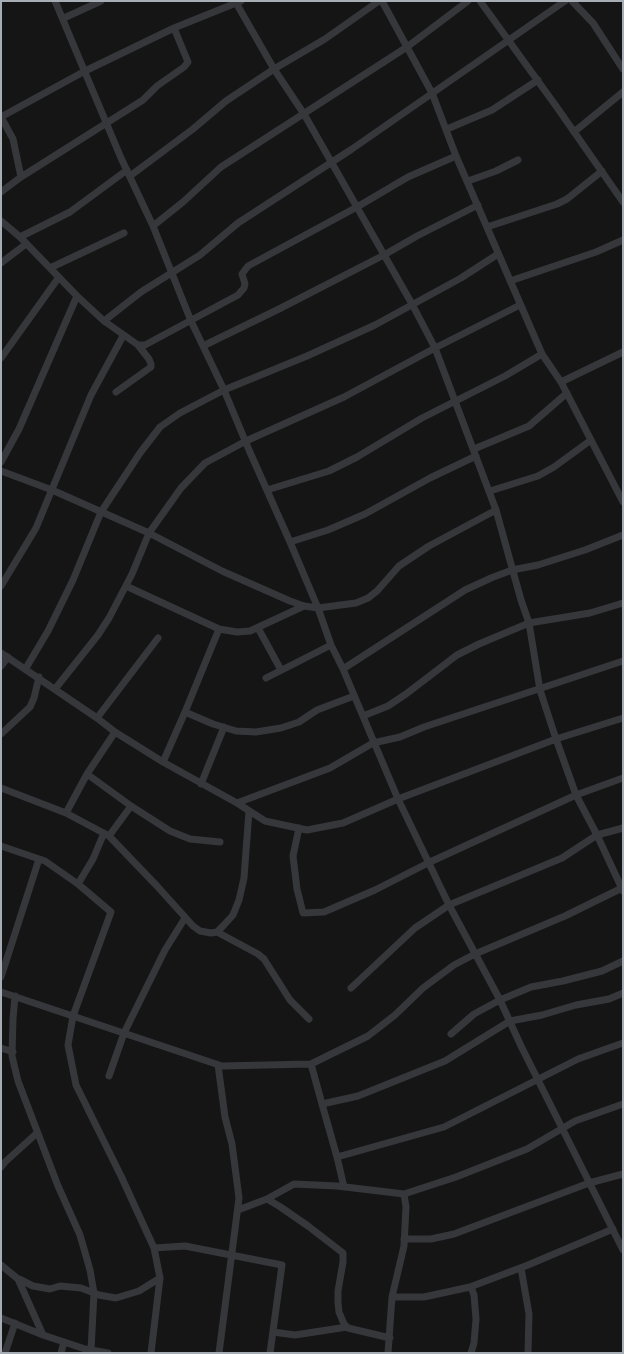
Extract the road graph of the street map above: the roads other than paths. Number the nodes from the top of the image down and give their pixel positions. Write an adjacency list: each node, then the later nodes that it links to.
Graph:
1 (55, 1): 9 (street)
2 (101, 1): 9 (street)
3 (380, 1): 12 (street); 13 (street)
4 (468, 1): 12 (street)
5 (480, 1): 11 (street)
6 (565, 1): 11 (street)
7 (572, 1): 15 (street)
8 (237, 2): 10 (street); 13 (street)
9 (64, 18): 14 (street)
10 (174, 28): 14 (street); 21 (street)
11 (509, 40): 16 (street); 18 (street)
12 (407, 47): 18 (street); 19 (street)
13 (274, 69): 19 (street); 28 (street)
14 (85, 70): 20 (street); 21 (street)
15 (623, 70)
16 (538, 80): 22 (street); 23 (street)
17 (623, 92): 23 (street)
18 (432, 93): 22 (street); 26 (street)
19 (304, 114): 26 (street); 36 (street)
20 (1, 117): 29 (street)
21 (107, 122): 28 (street); 29 (street)
22 (447, 129): 24 (street)
23 (574, 132): 27 (street)
24 (456, 156): 30 (street); 34 (street)
25 (518, 160): 30 (street)
26 (332, 162): 34 (street); 46 (street)
27 (602, 171): 32 (street); 37 (street)
28 (129, 173): 36 (street); 39 (street)
29 (21, 177): 31 (street)
30 (468, 181): 33 (street)
31 (1, 192)
32 (623, 202)
33 (478, 205): 37 (street); 43 (street)
34 (357, 207): 43 (street); 53 (street)
35 (1, 221): 39 (street)
36 (153, 226): 46 (street)
37 (487, 227): 42 (street)
38 (124, 233): 45 (street)
39 (20, 237): 41 (street)
40 (623, 240): 48 (street)
41 (26, 244): 44 (street); 45 (street)
42 (498, 254): 48 (street); 50 (street)
43 (384, 255): 50 (street); 56 (street)
44 (1, 263)
45 (50, 268): 47 (street)
46 (171, 272): 52 (street); 53 (street)
47 (59, 277): 49 (street); 60 (street)
48 (510, 281): 51 (street)
49 (77, 296): 52 (street); 69 (street)
50 (412, 304): 57 (street); 62 (street)
51 (520, 305): 57 (street); 59 (street)
52 (104, 320): 54 (street)
53 (191, 321): 55 (street); 56 (street)
54 (124, 336): 55 (street); 71 (street)
55 (138, 345): 63 (street)
56 (203, 346): 62 (street)
57 (434, 348): 65 (street); 67 (street)
58 (623, 352): 61 (street)
59 (542, 354): 61 (street); 65 (street)
60 (1, 358)
61 (561, 382): 64 (street)
62 (224, 390): 67 (street); 76 (street)
63 (116, 392)
64 (567, 393): 66 (street); 68 (street)
65 (455, 401): 68 (street); 72 (street)
66 (591, 440): 73 (street); 74 (street)
67 (246, 441): 72 (street); 77 (street)
68 (475, 452): 73 (street); 79 (street)
69 (1, 462)
70 (1, 471): 71 (street)
71 (52, 490): 76 (street); 81 (street)
72 (267, 490): 79 (street)
73 (490, 491): 75 (street)
74 (623, 502)
75 (496, 510): 80 (street); 86 (street)
76 (101, 512): 77 (street); 96 (street)
77 (149, 533): 83 (street); 85 (street)
78 (623, 535): 80 (street)
79 (290, 542): 86 (street)
80 (512, 570): 87 (street); 97 (street)
81 (4, 577): 82 (street)
82 (1, 586)
83 (126, 586): 89 (street); 101 (street)
84 (623, 603): 87 (street)
85 (304, 606): 86 (street); 88 (street)
86 (318, 608): 91 (street)
87 (529, 623): 102 (street); 105 (street)
88 (258, 628): 89 (street); 98 (street)
89 (219, 629): 104 (street)
90 (158, 638): 106 (street)
91 (331, 645): 97 (street); 98 (street)
92 (1, 653): 93 (street)
93 (8, 657): 95 (street); 96 (street)
94 (623, 661): 102 (street)
95 (1, 666)
96 (26, 668): 99 (street)
97 (343, 669): 103 (street)
98 (281, 670): 100 (street)
99 (39, 677): 101 (street); 110 (street)
100 (266, 678)
101 (55, 689): 106 (street)
102 (540, 690): 111 (street); 112 (street)
103 (354, 696): 105 (street); 108 (street)
104 (186, 712): 108 (street); 113 (street)
105 (363, 716): 112 (street)
106 (97, 718): 109 (street)
107 (623, 718): 111 (street)
108 (224, 727): 116 (street)
109 (115, 732): 113 (street); 114 (street)
110 (1, 734)
111 (556, 739): 118 (street); 119 (street)
112 (374, 743): 119 (street); 120 (street)
113 (163, 762): 116 (street)
114 (87, 774): 121 (street); 123 (street)
115 (623, 778): 118 (street)
116 (201, 784): 120 (street)
117 (1, 788): 123 (street)
118 (576, 795): 127 (street); 131 (street)
119 (398, 799): 124 (street); 131 (street)
120 (237, 803): 122 (street)
121 (131, 806): 126 (street); 128 (street)
122 (249, 811): 124 (street); 136 (street)
123 (66, 813): 126 (street)
124 (299, 828): 131 (street)
125 (623, 828): 127 (street)
126 (106, 834): 132 (street); 135 (street)
127 (597, 835): 133 (street); 134 (street)
128 (220, 842)
129 (1, 846): 130 (street)
130 (39, 859): 132 (street); 139 (street)
131 (430, 862): 134 (street)
132 (78, 884): 145 (street)
133 (622, 889): 137 (street)
134 (449, 906): 137 (street); 140 (street)
135 (185, 918): 136 (street); 148 (street)
136 (217, 932): 146 (street)
137 (475, 954): 144 (street); 153 (street)
138 (623, 961): 144 (street)
139 (1, 977)
140 (350, 988)
141 (1, 992): 143 (street)
142 (623, 993): 147 (street)
143 (16, 996): 145 (street); 152 (street)
144 (500, 1000): 147 (street); 149 (street)
145 (73, 1016): 148 (street); 171 (street)
146 (309, 1019)
147 (510, 1021): 156 (street); 157 (street)
148 (124, 1033): 154 (street); 155 (street)
149 (451, 1034)
150 (623, 1043): 156 (street)
151 (1, 1048): 152 (street)
152 (12, 1052): 160 (street)
153 (311, 1064): 154 (street); 157 (street)
154 (218, 1065): 168 (street)
155 (109, 1076)
156 (538, 1080): 159 (street); 161 (street)
157 (322, 1104): 161 (street)
158 (623, 1104): 159 (street)
159 (561, 1127): 164 (street); 166 (street)
160 (37, 1133): 162 (street); 179 (street)
161 (337, 1157): 165 (street)
162 (1, 1167)
163 (623, 1174): 164 (street)
164 (589, 1182): 169 (street); 170 (street)
165 (344, 1186): 166 (street); 167 (street)
166 (404, 1194): 170 (street)
167 (267, 1199): 168 (street); 183 (street)
168 (238, 1210): 173 (street)
169 (612, 1229): 172 (street); 175 (street)
170 (404, 1239): 180 (street)
171 (154, 1248): 173 (street); 176 (street)
172 (623, 1250)
173 (231, 1255): 184 (street); 193 (street)
174 (1, 1265): 177 (street)
175 (520, 1268): 178 (street); 197 (street)
176 (160, 1278): 179 (street); 192 (street)
177 (18, 1279): 179 (street); 185 (street)
178 (471, 1287): 180 (street); 196 (street)
179 (94, 1293): 188 (street)
180 (392, 1297): 186 (street)
181 (1, 1318): 182 (street)
182 (15, 1323): 185 (street); 189 (street)
183 (347, 1327): 184 (street); 186 (street)
184 (273, 1332): 194 (street)
185 (43, 1335): 187 (street)
186 (390, 1338): 195 (street)
187 (64, 1342): 188 (street); 190 (street)
188 (91, 1350): 191 (street)
189 (5, 1353)
190 (61, 1353)
191 (108, 1353)
192 (151, 1353)
193 (219, 1353)
194 (270, 1353)
195 (388, 1353)
196 (471, 1353)
197 (528, 1353)

